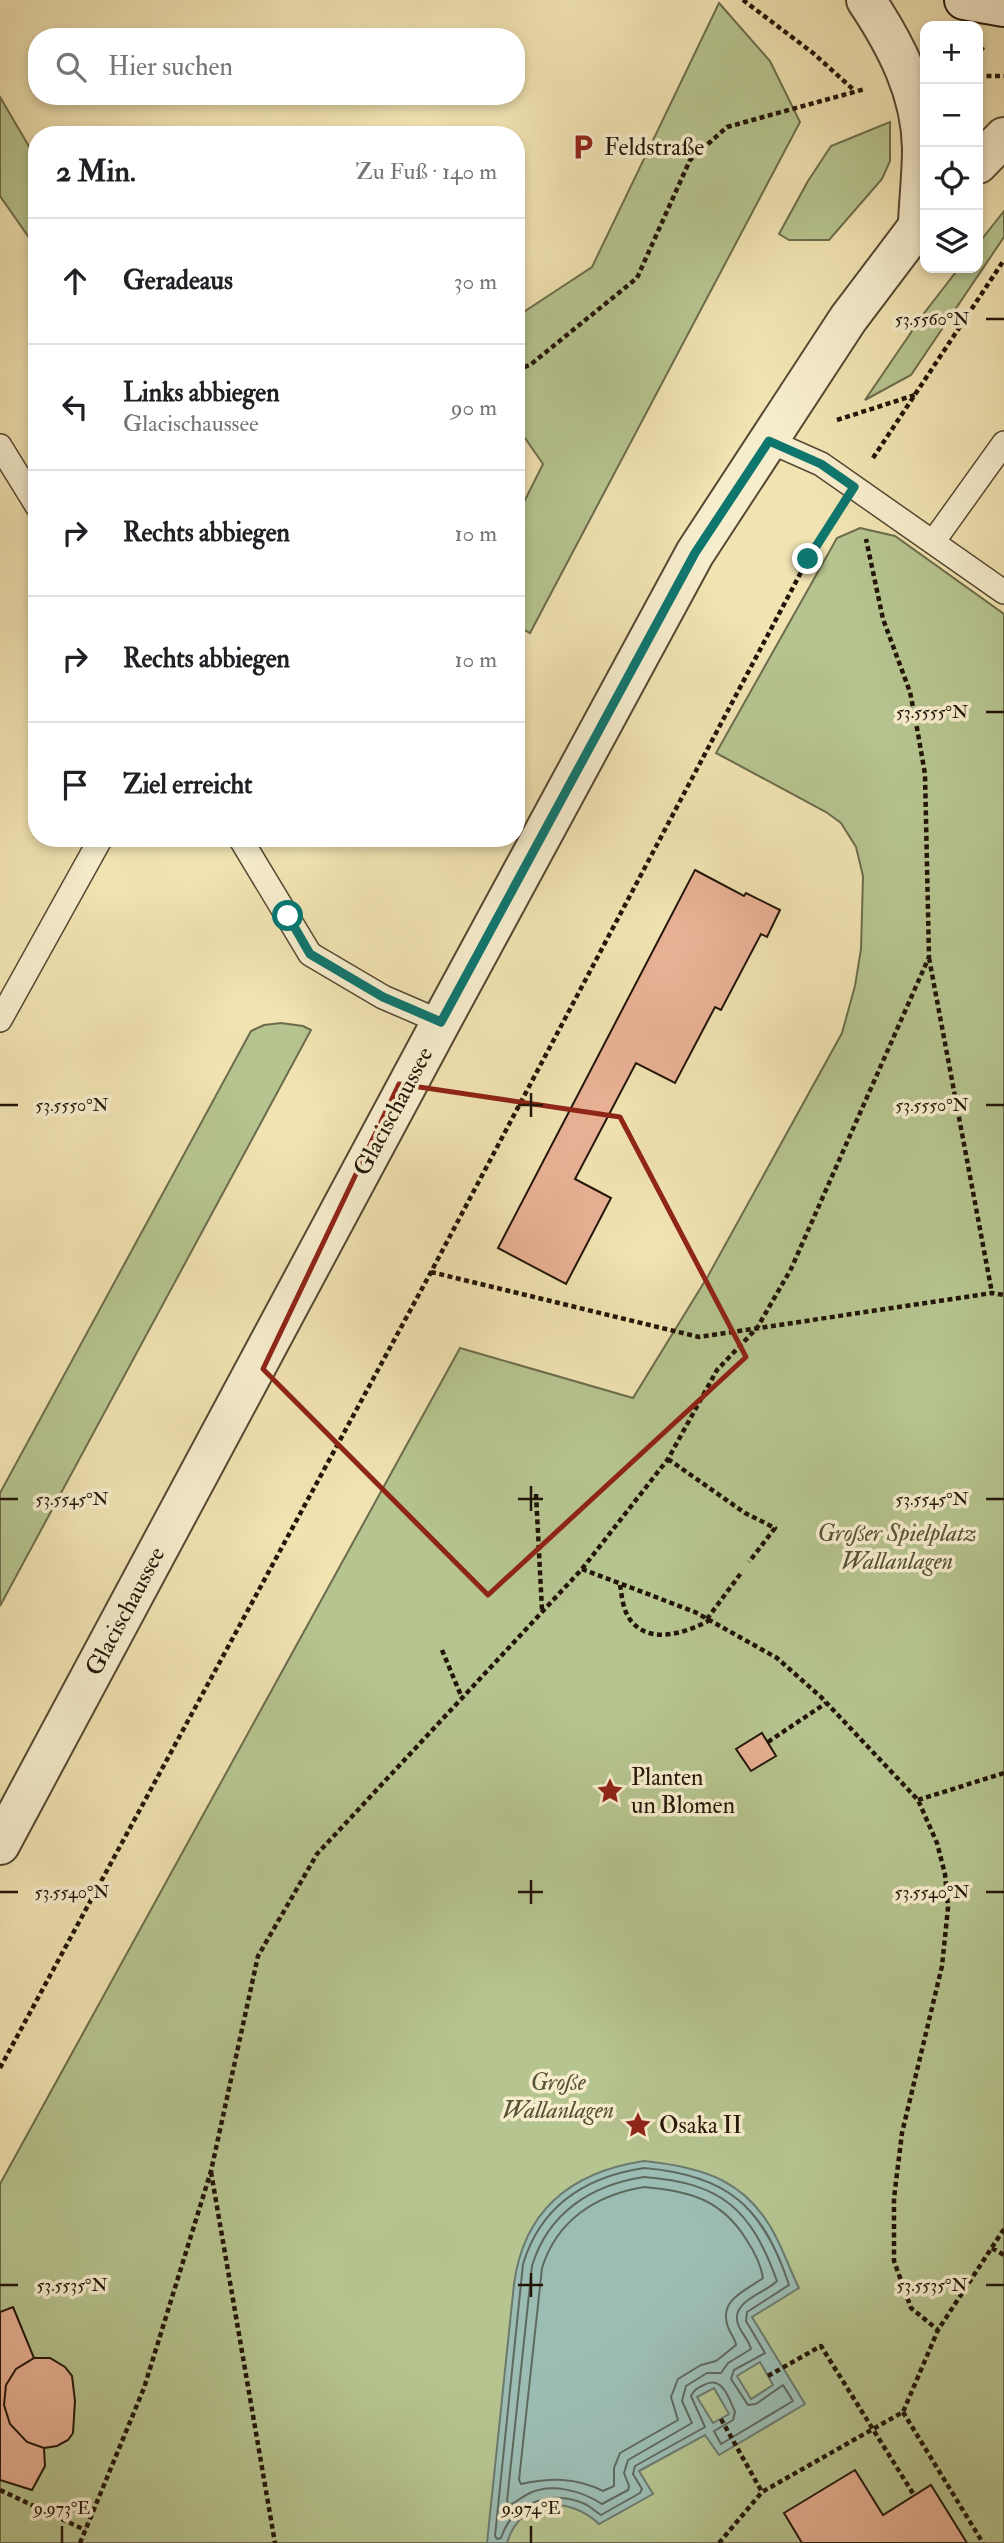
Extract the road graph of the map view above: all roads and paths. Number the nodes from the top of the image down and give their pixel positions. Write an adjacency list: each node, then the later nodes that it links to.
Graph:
1 (743, 0): 8 (path)
2 (866, 0): 11 (street)
3 (964, 0): 4 (street)
4 (1004, 7)
5 (983, 76): 6 (path)
6 (1004, 76)
7 (877, 87): 8 (path)
8 (855, 90): 14 (path)
9 (1004, 137): 10 (street)
10 (983, 159)
11 (922, 210)
12 (920, 223): 17 (street, Glacischaussee)
13 (1004, 260): 15 (path)
14 (525, 367)
15 (915, 395): 16 (path); 20 (path)
16 (835, 420)
17 (769, 441): 20 (lane); 28 (street, Glacischaussee)
18 (1004, 443): 22 (lane)
19 (0, 446): 21 (lane)
20 (854, 487): 22 (lane); 26 (path); 29 (path)
21 (28, 491)
22 (933, 542): 23 (lane)
23 (1002, 586)
24 (96, 847): 27 (lane)
25 (245, 847): 28 (lane)
26 (929, 957): 30 (path); 32 (path)
27 (0, 1020)
28 (441, 1022): 47 (street, Glacischaussee)
29 (431, 1272): 32 (path); 48 (path)
30 (992, 1293): 31 (path); 32 (path)
31 (1004, 1295)
32 (757, 1328): 33 (path)
33 (668, 1459): 35 (path); 36 (path)
34 (536, 1494): 39 (path)
35 (749, 1562)
36 (582, 1569): 38 (path); 39 (path)
37 (741, 1573): 40 (path)
38 (620, 1584): 40 (path); 40 (path)
39 (542, 1611): 42 (path)
40 (708, 1620): 43 (path)
41 (442, 1650): 42 (path)
42 (462, 1698): 49 (path)
43 (826, 1703): 44 (path); 46 (path)
44 (768, 1742)
45 (1004, 1773): 46 (path)
46 (918, 1800): 53 (path)
47 (0, 1845)
48 (0, 2068)
49 (211, 2171): 61 (path); 63 (path)
50 (1004, 2230): 51 (path)
51 (992, 2248): 52 (path); 53 (path)
52 (1004, 2255)
53 (938, 2330): 55 (path)
54 (768, 2375): 57 (path)
55 (903, 2412): 57 (path); 65 (path)
56 (721, 2419): 59 (path)
57 (873, 2429): 59 (path); 60 (path)
58 (0, 2490): 61 (path)
59 (762, 2492): 64 (path)
60 (914, 2495)
61 (85, 2530): 62 (path)
62 (80, 2543)
63 (275, 2543)
64 (719, 2543)
65 (983, 2543)

